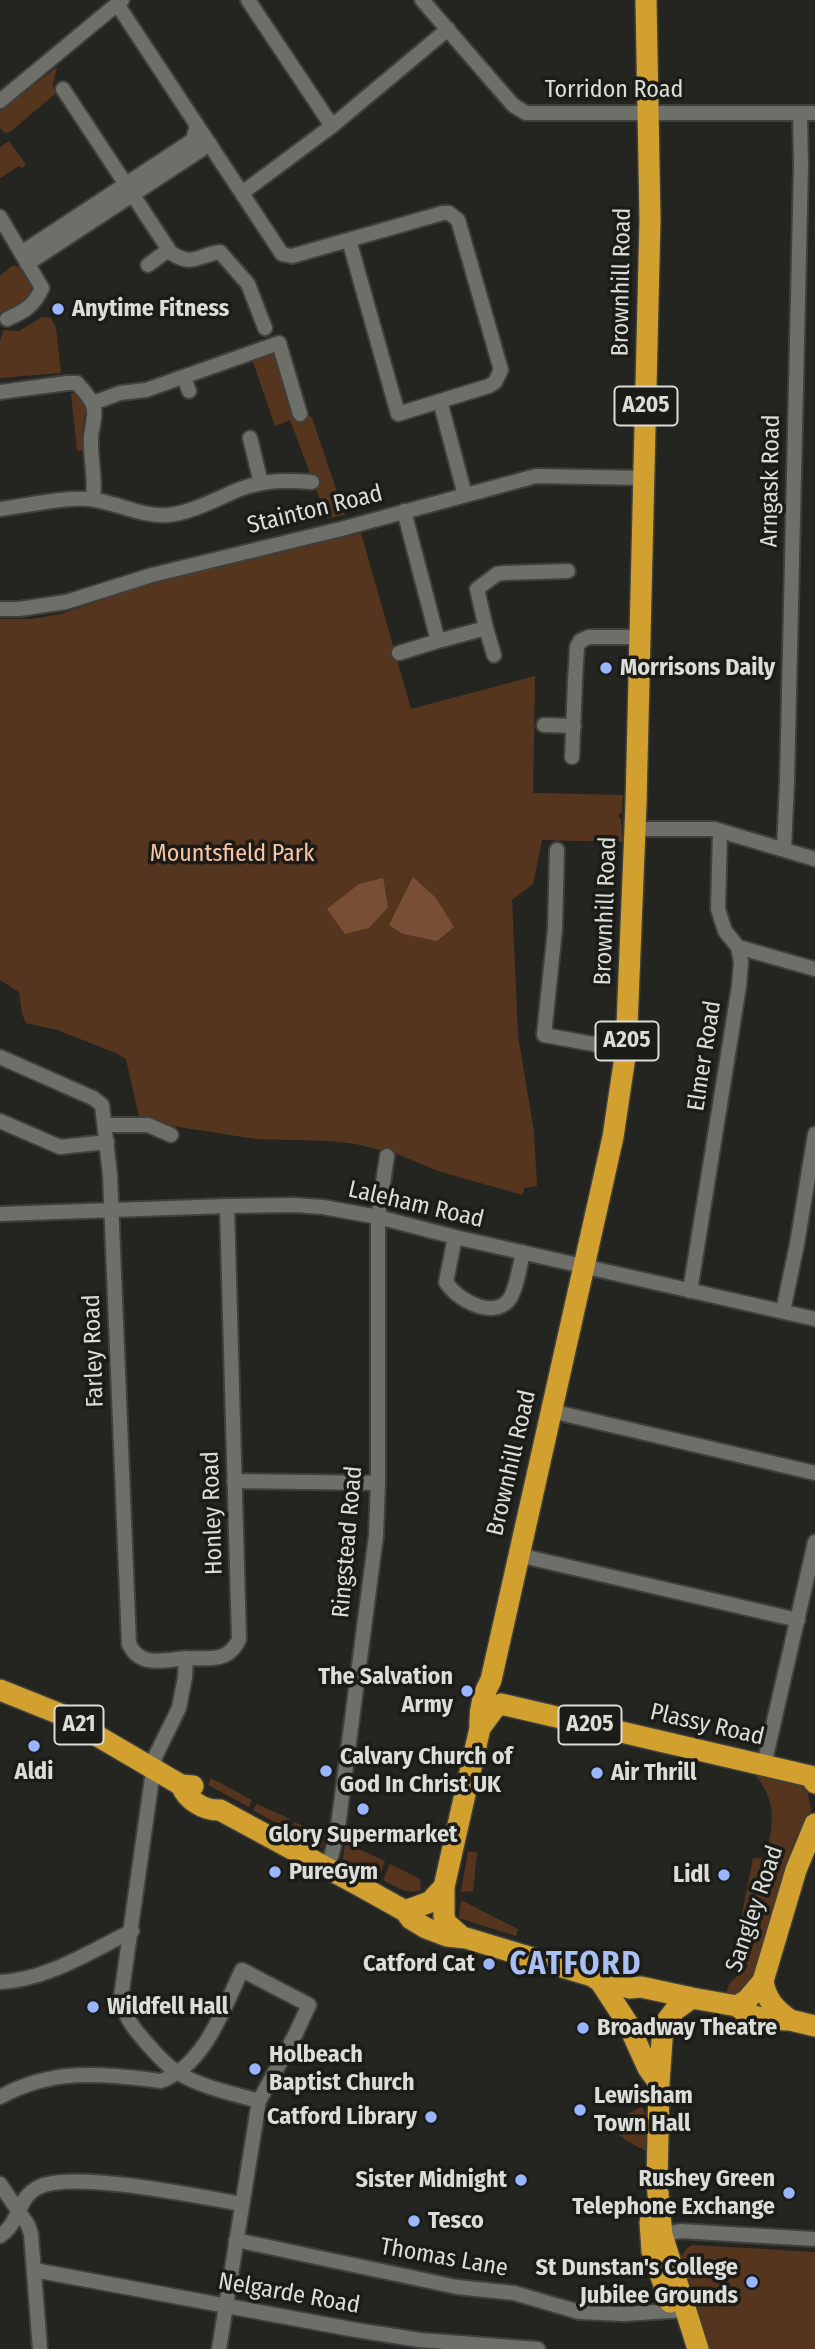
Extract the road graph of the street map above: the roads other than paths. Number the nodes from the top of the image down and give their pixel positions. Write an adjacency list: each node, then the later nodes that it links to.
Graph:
1 (248, 0): 11 (street)
2 (422, 0): 5 (street, Torridon Road)
3 (646, 0): 8 (highway, Brownhill Road / A205)
4 (120, 2): 7 (street); 10 (street)
5 (448, 29): 8 (street, Torridon Road); 11 (street)
6 (63, 89): 13 (street)
7 (0, 101)
8 (648, 112): 9 (street, Torridon Road); 27 (highway, Brownhill Road / A205)
9 (807, 113): 46 (street, Arngask Road)
10 (197, 125): 12 (street); 13 (street)
11 (332, 126): 14 (street)
12 (210, 144): 13 (street); 14 (street)
13 (130, 190): 17 (street); 18 (street)
14 (242, 193): 16 (street)
15 (2, 225): 18 (street)
16 (349, 240): 23 (street); 23 (street)
17 (168, 250): 19 (street); 21 (street)
18 (24, 258): 20 (street)
19 (148, 265)
20 (8, 319)
21 (265, 328)
22 (0, 392): 24 (street)
23 (440, 401): 30 (street)
24 (93, 403): 25 (street); 31 (street)
25 (300, 414)
26 (250, 438): 29 (street)
27 (643, 478): 30 (street, Stainton Road); 37 (highway, Brownhill Road / A205)
28 (312, 482): 29 (street)
29 (261, 483): 31 (street)
30 (465, 495): 33 (street, Stainton Road)
31 (93, 499): 32 (street)
32 (0, 509)
33 (404, 511): 35 (street, Stainton Road); 38 (street)
34 (568, 571): 36 (street)
35 (0, 609)
36 (486, 628): 38 (street); 40 (street)
37 (640, 638): 42 (street); 44 (highway, Brownhill Road / A205)
38 (438, 641): 39 (street)
39 (400, 653)
40 (494, 655)
41 (544, 725): 42 (street)
42 (574, 726): 43 (street)
43 (572, 757)
44 (635, 829): 45 (street); 51 (highway, Brownhill Road / A205)
45 (720, 832): 46 (street); 49 (street, Elmer Road)
46 (784, 849): 48 (street)
47 (557, 850): 51 (street)
48 (815, 859)
49 (738, 947): 50 (street); 66 (street, Elmer Road)
50 (815, 970)
51 (626, 1050): 65 (highway, Brownhill Road / A205)
52 (0, 1057): 54 (street, Farley Road)
53 (0, 1121): 57 (street)
54 (105, 1125): 56 (street); 57 (street, Farley Road)
55 (815, 1134): 67 (street)
56 (171, 1135)
57 (107, 1142): 60 (street, Farley Road)
58 (387, 1156): 62 (street, Ringstead Road)
59 (227, 1206): 60 (street, Laleham Road); 62 (street, Laleham Road); 71 (street, Honley Road)
60 (111, 1211): 61 (street, Laleham Road); 76 (street, Farley Road)
61 (0, 1214)
62 (378, 1217): 63 (street, Laleham Road); 72 (street, Ringstead Road)
63 (455, 1237): 64 (street, Laleham Road); 64 (street)
64 (523, 1252): 65 (street, Laleham Road)
65 (584, 1266): 66 (street, Laleham Road); 69 (highway, Brownhill Road / A205)
66 (690, 1291): 67 (street, Laleham Road)
67 (783, 1311): 68 (street, Laleham Road)
68 (815, 1319)
69 (551, 1411): 70 (street); 74 (highway, Brownhill Road / A205)
70 (815, 1473)
71 (234, 1481): 72 (street); 76 (street, Honley Road)
72 (378, 1483): 85 (street, Ringstead Road)
73 (815, 1542): 75 (street)
74 (518, 1555): 75 (street); 77 (highway, Brownhill Road / A205)
75 (798, 1620): 81 (street)
76 (186, 1658): 82 (street)
77 (491, 1680): 79 (highway); 80 (highway, Brownhill Road / A205)
78 (0, 1690): 82 (highway, A21)
79 (501, 1704): 80 (highway, A205); 81 (highway, Plassy Road / A205)
80 (480, 1728): 86 (highway, Brownhill Road / A205)
81 (764, 1765): 83 (highway, Plassy Road / A205)
82 (155, 1769): 85 (highway, A21); 88 (street)
83 (813, 1778)
84 (815, 1824): 91 (highway, Sangley Road)
85 (328, 1868): 87 (highway, A21)
86 (444, 1887): 87 (highway); 89 (highway, Brownhill Road / A205)
87 (405, 1911): 89 (highway, A21)
88 (132, 1931): 92 (street); 97 (street)
89 (462, 1937): 90 (highway)
90 (600, 1981): 93 (highway); 98 (highway)
91 (763, 1981): 94 (highway, Sangley Road); 95 (highway)
92 (0, 1982)
93 (692, 1998): 94 (highway); 98 (highway)
94 (737, 2006): 95 (highway)
95 (790, 2020): 96 (highway)
96 (815, 2026)
97 (178, 2073): 99 (street); 100 (street); 100 (street)
98 (659, 2083): 101 (highway)
99 (0, 2097)
100 (258, 2101): 103 (street)
101 (657, 2183): 105 (highway); 110 (highway)
102 (0, 2184): 104 (street)
103 (242, 2204): 104 (street); 108 (street)
104 (18, 2211): 106 (street); 109 (street)
105 (662, 2235): 107 (street); 110 (street); 112 (highway)
106 (0, 2236)
107 (815, 2239)
108 (236, 2240): 111 (street); 112 (street, Thomas Lane)
109 (34, 2270): 111 (street, Nelgarde Road); 113 (street)
110 (664, 2285): 112 (highway)
111 (226, 2306): 114 (street); 115 (street, Nelgarde Road)
112 (680, 2311): 116 (highway); 117 (highway)
113 (40, 2349)
114 (219, 2349)
115 (538, 2349)
116 (685, 2349)
117 (698, 2349)

